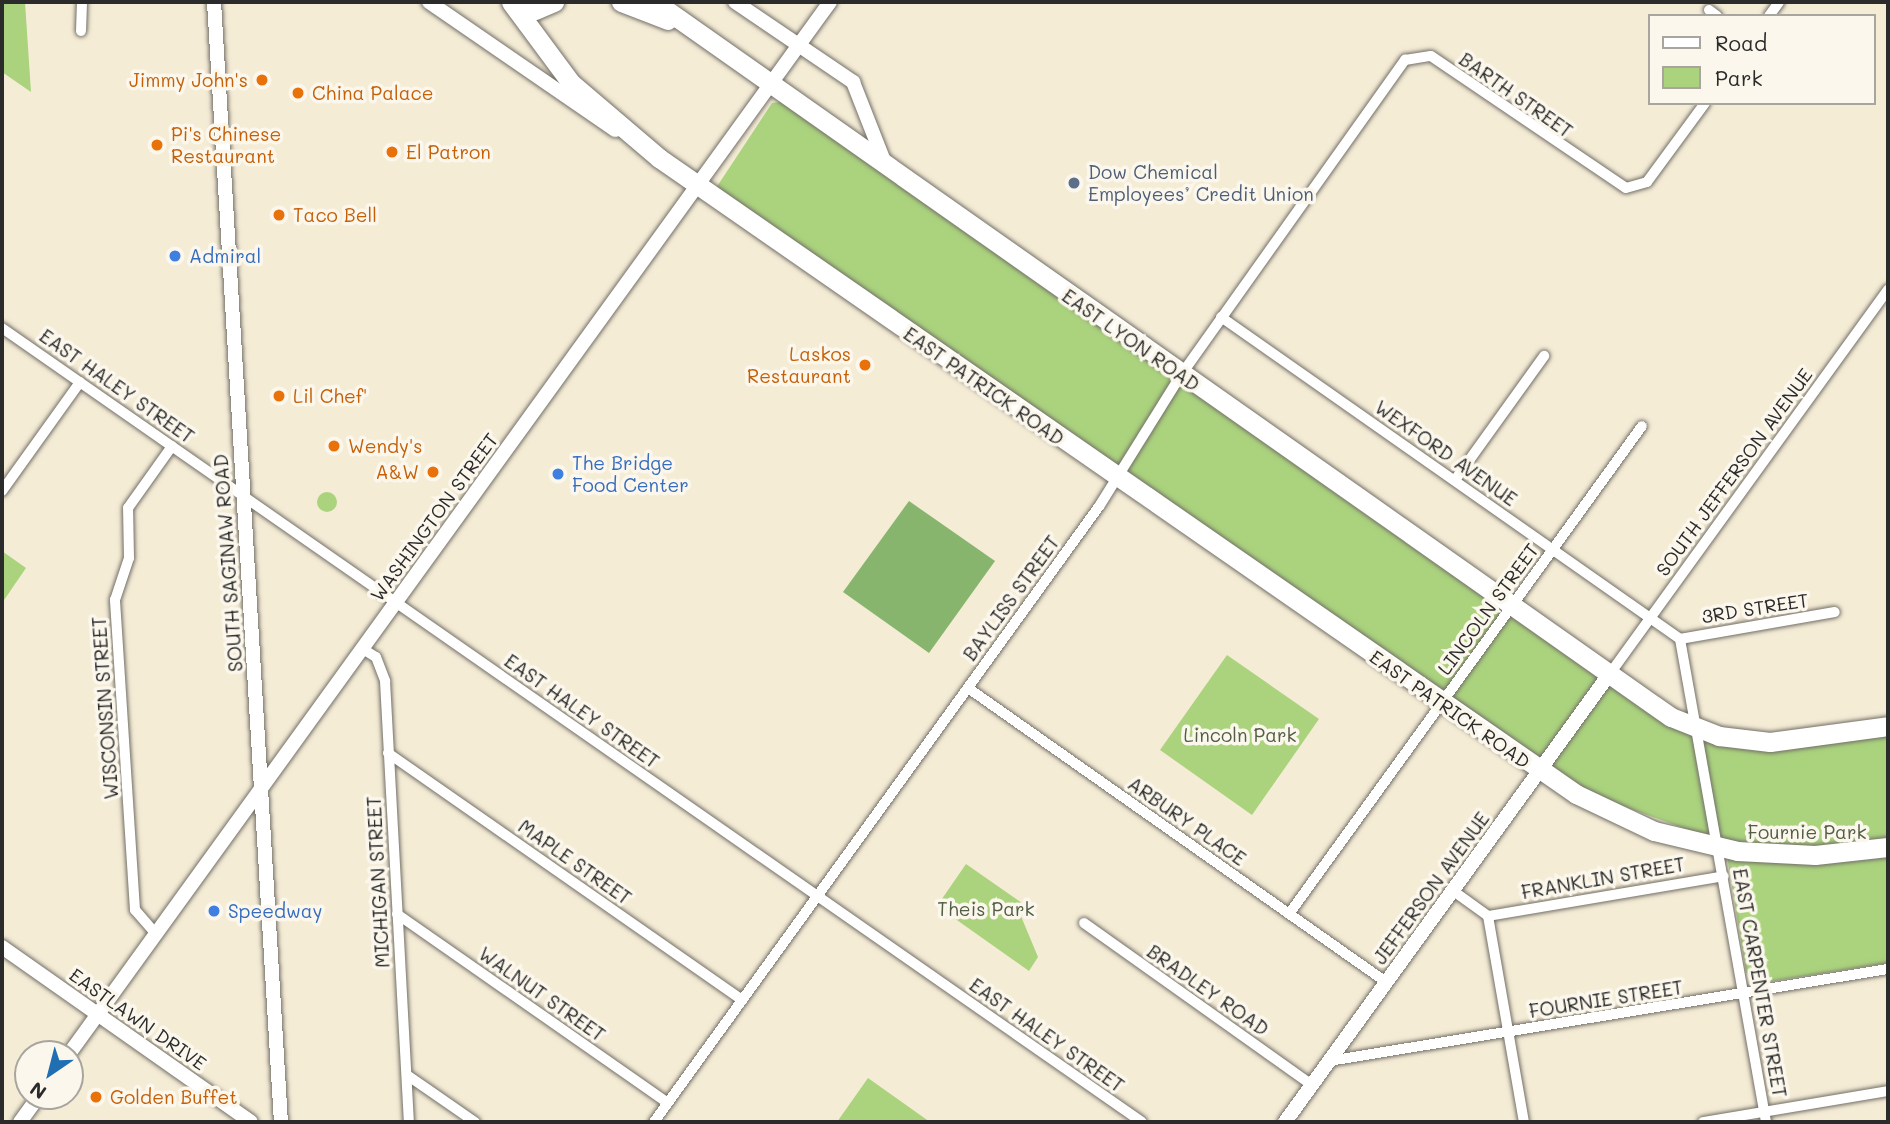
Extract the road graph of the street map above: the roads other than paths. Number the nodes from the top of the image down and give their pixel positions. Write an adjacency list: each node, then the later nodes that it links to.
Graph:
1 (82, 2): 11 (street)
2 (214, 2): 30 (street, SOUTH SAGINAW ROAD)
3 (429, 2): 16 (street, EAST PATRICK ROAD)
4 (513, 2): 5 (highway); 16 (highway)
5 (554, 2)
6 (621, 2): 10 (highway)
7 (655, 2): 10 (highway, EAST LYON ROAD)
8 (735, 2): 12 (street)
9 (830, 2): 12 (street, WASHINGTON STREET)
10 (692, 28): 13 (highway, EAST LYON ROAD)
11 (81, 31)
12 (799, 43): 13 (street, WASHINGTON STREET); 17 (street)
13 (770, 84): 17 (highway, EAST LYON ROAD); 18 (street, WASHINGTON STREET)
14 (1385, 86): 15 (street, BARTH STREET); 20 (street, BAYLISS STREET)
15 (1704, 105)
16 (659, 158): 18 (highway, EAST PATRICK ROAD)
17 (890, 171): 23 (highway, EAST LYON ROAD)
18 (697, 185): 27 (highway, EAST PATRICK ROAD); 32 (street, WASHINGTON STREET)
19 (1888, 289): 35 (street, SOUTH JEFFERSON AVENUE)
20 (1222, 317): 23 (street, BAYLISS STREET); 28 (street, WEXFORD AVENUE)
21 (2, 328): 24 (street, EAST HALEY STREET)
22 (1544, 356): 28 (street)
23 (1181, 375): 27 (street, BAYLISS STREET); 33 (highway, EAST LYON ROAD)
24 (80, 382): 26 (street, EAST HALEY STREET); 29 (street)
25 (1642, 426): 31 (street, LINCOLN STREET)
26 (172, 446): 30 (street, EAST HALEY STREET); 55 (street, WISCONSIN STREET)
27 (1118, 480): 39 (street, BAYLISS STREET); 40 (highway, EAST PATRICK ROAD)
28 (1455, 480): 31 (street, WEXFORD AVENUE)
29 (2, 491)
30 (244, 496): 32 (street, EAST HALEY STREET); 45 (street, SOUTH SAGINAW ROAD)
31 (1553, 548): 33 (street, LINCOLN STREET); 35 (street, WEXFORD AVENUE)
32 (396, 602): 37 (street, WASHINGTON STREET); 50 (street, EAST HALEY STREET)
33 (1510, 607): 38 (highway, EAST LYON ROAD); 40 (street, LINCOLN STREET)
34 (1835, 612): 36 (street, 3RD STREET)
35 (1652, 616): 36 (street); 38 (street, SOUTH JEFFERSON AVENUE)
36 (1680, 639): 42 (street, EAST CARPENTER STREET)
37 (363, 649): 43 (street, MICHIGAN STREET); 45 (street, WASHINGTON STREET)
38 (1608, 676): 42 (highway, EAST LYON ROAD); 44 (street, JEFFERSON AVENUE)
39 (968, 688): 50 (street, BAYLISS STREET); 52 (street, ARBURY PLACE)
40 (1441, 703): 44 (highway, EAST PATRICK ROAD); 52 (street, LINCOLN STREET)
41 (1888, 726): 42 (highway, EAST LYON ROAD)
42 (1699, 729): 46 (street, EAST CARPENTER STREET)
43 (388, 753): 51 (street, MICHIGAN STREET); 60 (street, MAPLE STREET)
44 (1540, 771): 46 (highway, EAST PATRICK ROAD); 49 (street, JEFFERSON AVENUE)
45 (259, 791): 55 (street, WASHINGTON STREET); 72 (street, SOUTH SAGINAW ROAD)
46 (1719, 847): 47 (highway, EAST PATRICK ROAD); 48 (street, EAST CARPENTER STREET)
47 (1888, 847)
48 (1724, 876): 53 (street, FRANKLIN STREET); 59 (street, EAST CARPENTER STREET)
49 (1452, 890): 53 (street); 58 (street, JEFFERSON AVENUE)
50 (817, 897): 60 (street, BAYLISS STREET); 70 (street, EAST HALEY STREET)
51 (397, 914): 65 (street, MICHIGAN STREET); 68 (street, WALNUT STREET)
52 (1289, 914): 58 (street, ARBURY PLACE)
53 (1488, 916): 62 (street)
54 (1084, 923): 66 (street, BRADLEY ROAD)
55 (156, 934): 61 (street, WASHINGTON STREET)
56 (2, 947): 61 (street, EASTLAWN DRIVE)
57 (1888, 970): 59 (street, FOURNIE STREET)
58 (1386, 982): 64 (street, JEFFERSON AVENUE)
59 (1744, 994): 62 (street, FOURNIE STREET); 69 (street, EAST CARPENTER STREET)
60 (742, 1000): 68 (street, BAYLISS STREET)
61 (98, 1015): 63 (street, WASHINGTON STREET); 71 (street, EASTLAWN DRIVE)
62 (1508, 1034): 64 (street, FOURNIE STREET); 77 (street)
63 (79, 1040)
64 (1329, 1060): 66 (street, JEFFERSON AVENUE)
65 (407, 1075): 73 (street, MICHIGAN STREET); 74 (street)
66 (1312, 1085): 76 (street, JEFFERSON AVENUE)
67 (1888, 1091): 69 (street)
68 (668, 1103): 75 (street, BAYLISS STREET)
69 (1766, 1117): 78 (street)
70 (1139, 1121)
71 (251, 1122)
72 (281, 1122)
73 (409, 1122)
74 (475, 1122)
75 (654, 1122)
76 (1285, 1122)
77 (1524, 1122)
78 (1703, 1122)

